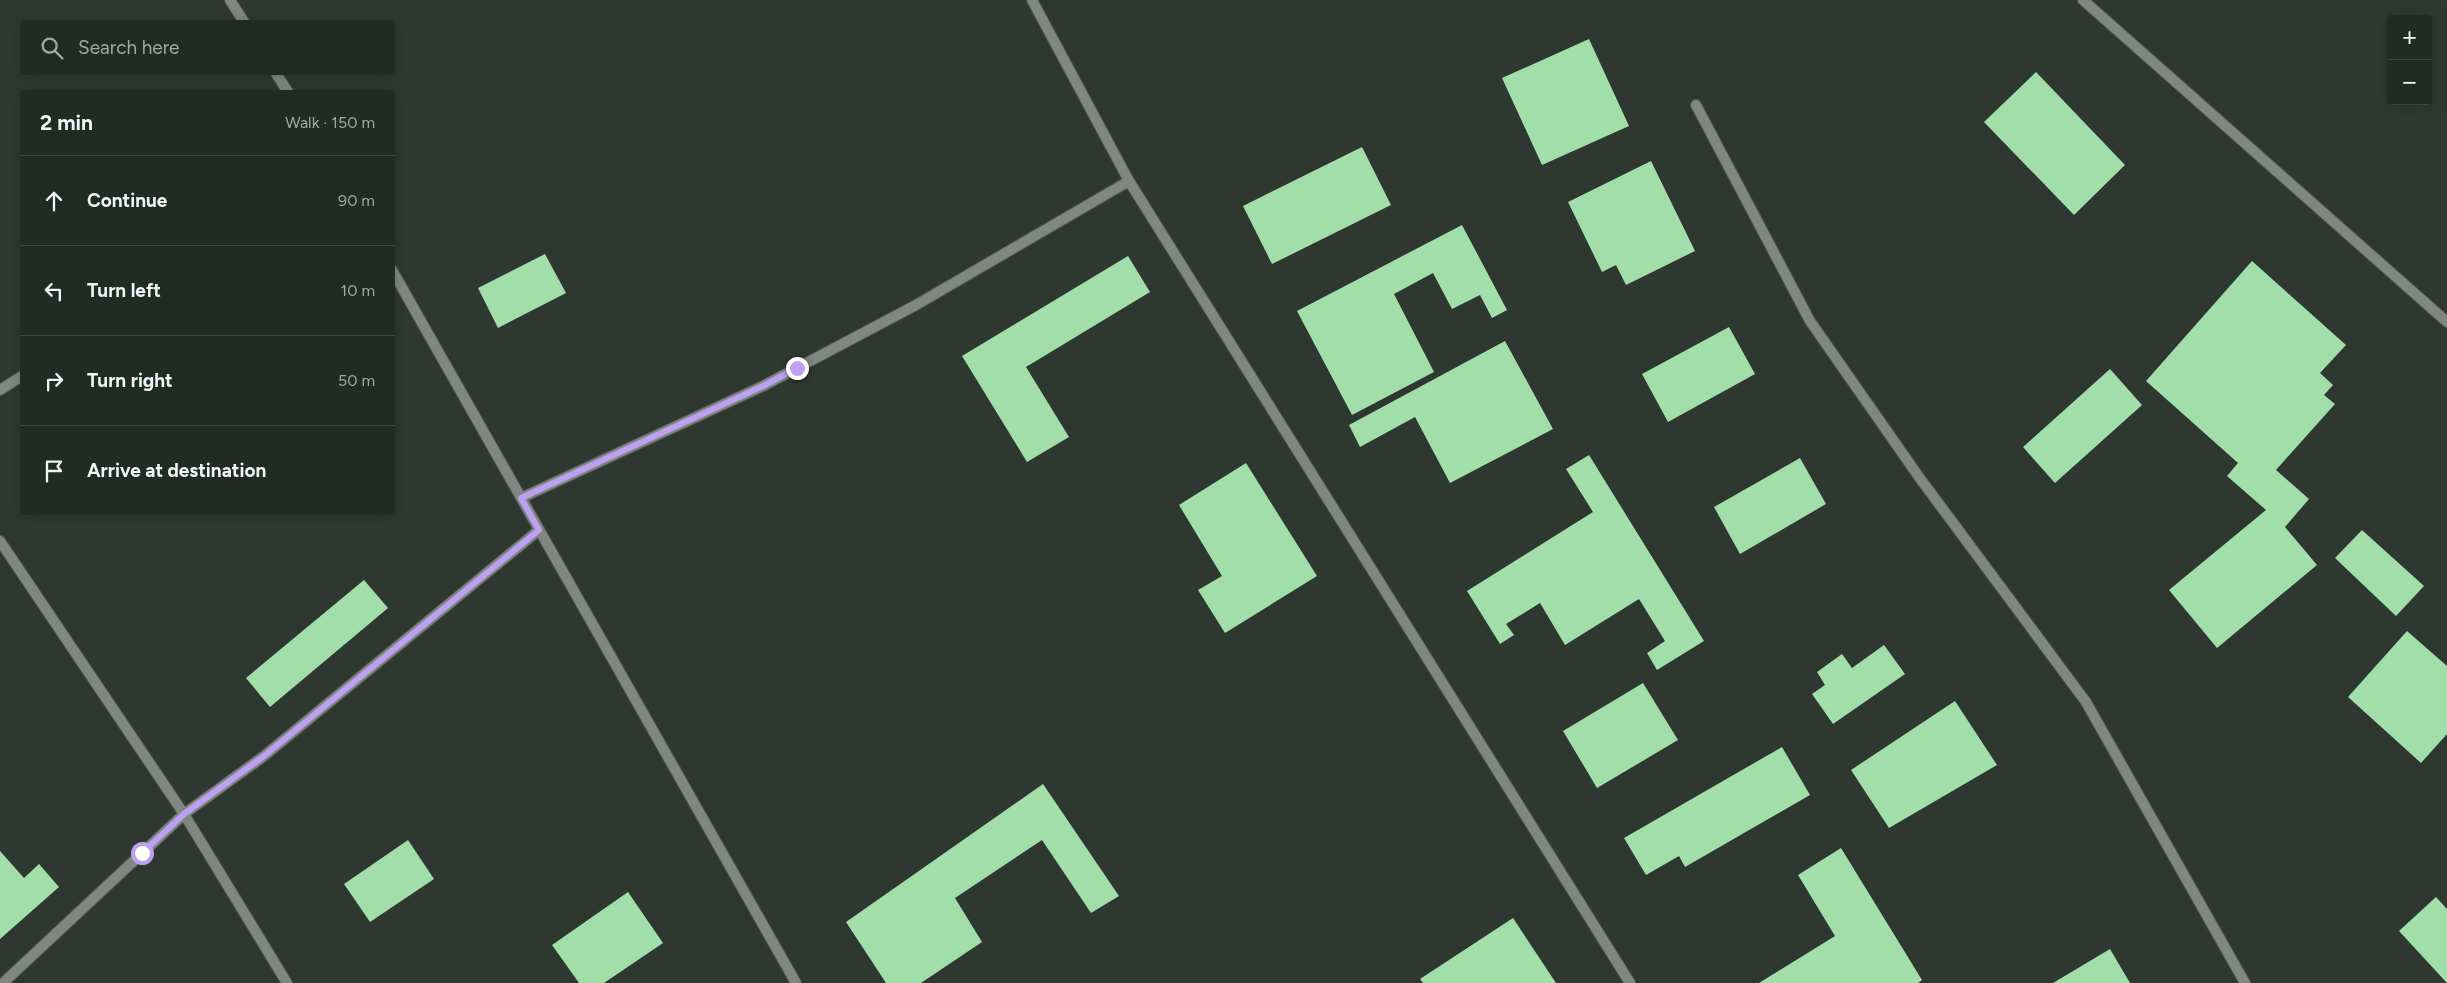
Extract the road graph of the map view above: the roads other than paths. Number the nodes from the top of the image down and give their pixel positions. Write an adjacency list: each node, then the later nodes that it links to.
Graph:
1 (230, 0): 4 (street)
2 (1032, 0): 8 (street)
3 (2082, 0): 10 (street)
4 (243, 20)
5 (277, 75): 6 (street)
6 (287, 90)
7 (1696, 105): 21 (street)
8 (1129, 182): 13 (street); 20 (street)
9 (395, 275): 13 (street)
10 (2447, 322)
11 (20, 377): 12 (street)
12 (0, 390)
13 (521, 498): 14 (street)
14 (539, 530): 16 (street); 19 (street)
15 (0, 542): 16 (street)
16 (184, 814): 17 (street); 18 (street)
17 (3, 983)
18 (286, 983)
19 (796, 983)
20 (1630, 983)
21 (2244, 983)

